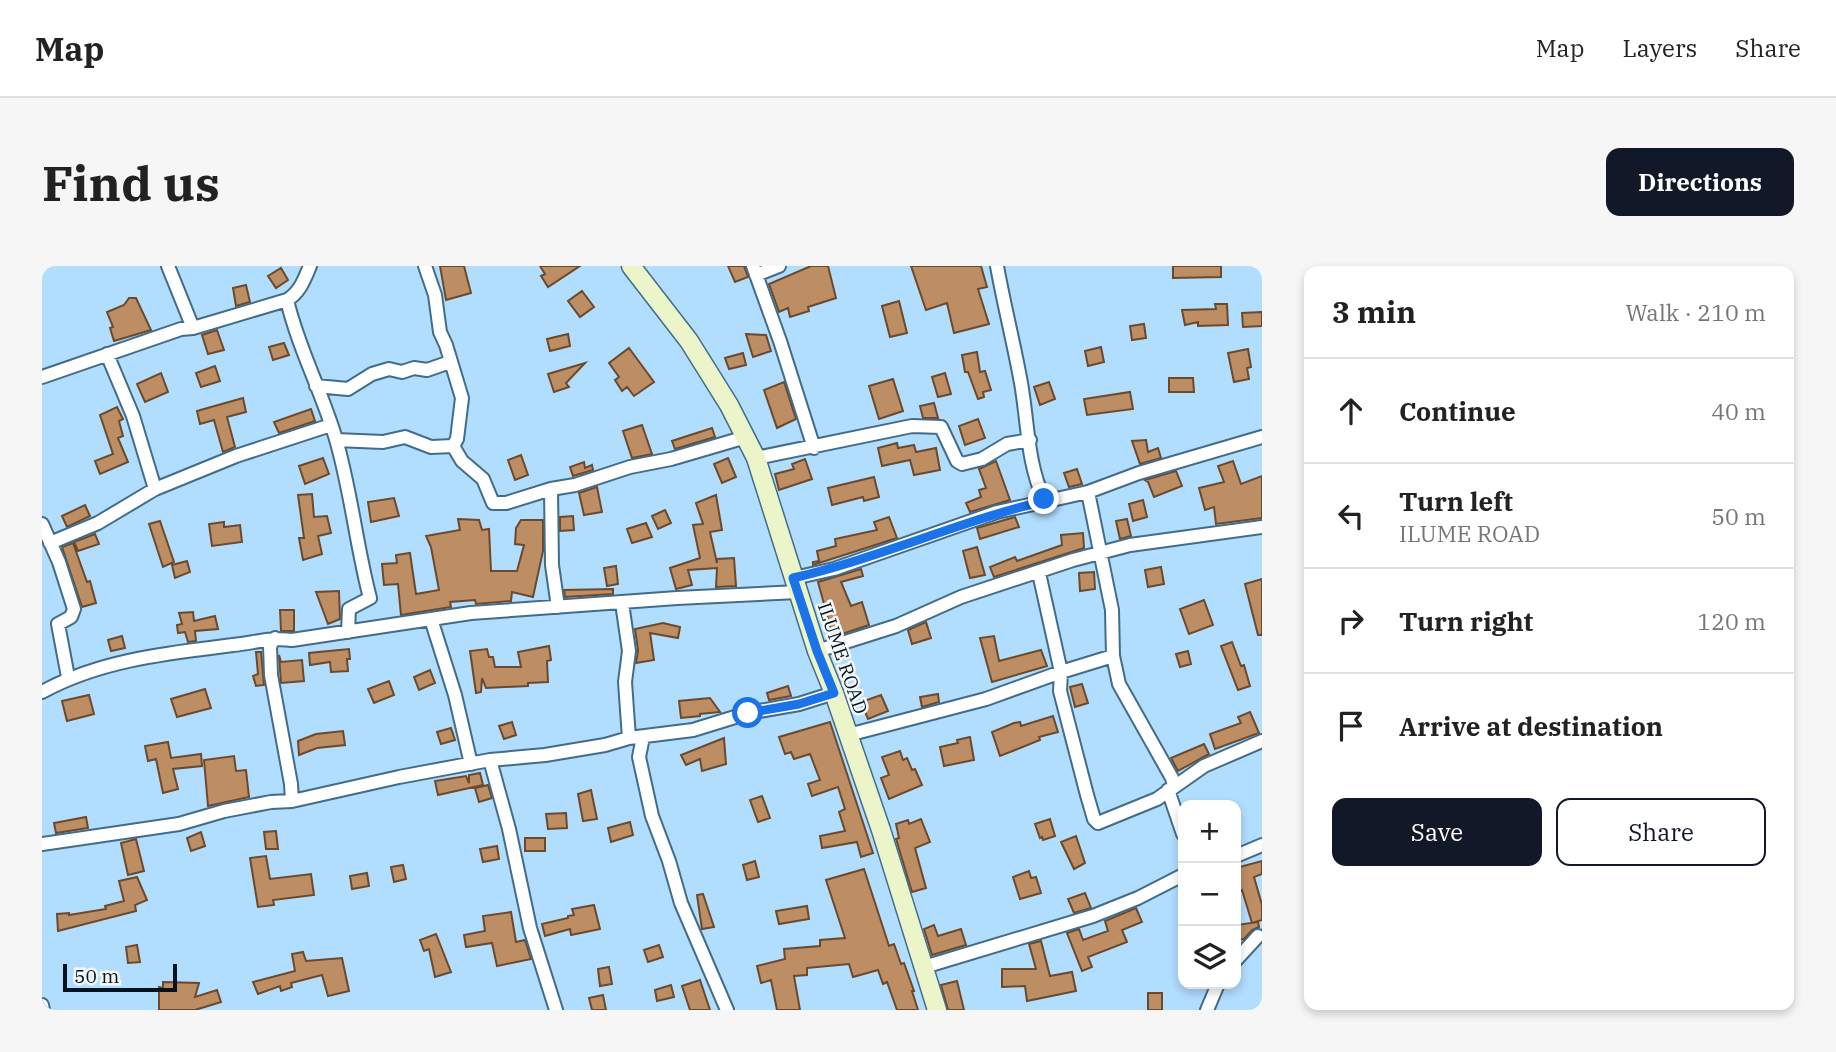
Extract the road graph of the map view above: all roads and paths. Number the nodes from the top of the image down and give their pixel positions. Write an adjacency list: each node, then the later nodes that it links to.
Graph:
1 (168, 266): 9 (street)
2 (310, 266): 8 (street)
3 (425, 266): 11 (street)
4 (631, 266): 15 (street, ILUME ROAD)
5 (779, 266): 7 (street)
6 (997, 266): 18 (street)
7 (755, 271): 20 (street)
8 (287, 300): 9 (street); 13 (street)
9 (193, 328): 10 (street)
10 (107, 354): 12 (street); 22 (street)
11 (450, 362): 13 (street); 19 (street)
12 (42, 377)
13 (316, 386): 14 (street)
14 (331, 425): 17 (street); 22 (street)
15 (746, 437): 21 (street, ILUME ROAD); 23 (street)
16 (1262, 437): 24 (street)
17 (336, 440): 19 (street); 35 (street)
18 (1030, 440): 20 (street); 25 (street)
19 (453, 446): 23 (street)
20 (814, 448): 21 (street)
21 (755, 458): 31 (street, ILUME ROAD)
22 (155, 489): 28 (street)
23 (551, 489): 33 (street)
24 (1088, 492): 25 (street); 29 (street)
25 (1049, 500): 31 (street)
26 (42, 524): 28 (street)
27 (1262, 527): 29 (street)
28 (50, 543): 40 (street)
29 (1102, 554): 30 (street); 38 (street)
30 (1039, 573): 37 (street); 39 (street)
31 (796, 585): 32 (street); 37 (street, ILUME ROAD)
32 (622, 603): 33 (street); 45 (street)
33 (558, 607): 34 (street)
34 (431, 619): 35 (street); 48 (street)
35 (348, 632): 36 (street)
36 (275, 638): 40 (street); 50 (street)
37 (817, 651): 42 (street, ILUME ROAD)
38 (1113, 656): 39 (street); 49 (street)
39 (1061, 672): 43 (street); 49 (street)
40 (68, 677): 41 (street)
41 (42, 692)
42 (834, 693): 43 (street, ILUME ROAD); 44 (street)
43 (848, 735): 58 (street, ILUME ROAD)
44 (643, 737): 45 (street); 61 (street)
45 (629, 738): 47 (street)
46 (1262, 741): 49 (street)
47 (490, 760): 48 (street); 60 (street)
48 (471, 764): 50 (street)
49 (1171, 788): 51 (street)
50 (292, 801): 52 (street)
51 (1178, 815)
52 (42, 844)
53 (1262, 845): 54 (street)
54 (1241, 854)
55 (1178, 878): 58 (street)
56 (1258, 936): 57 (street)
57 (1241, 955)
58 (924, 967): 62 (street, ILUME ROAD)
59 (1216, 989): 63 (street)
60 (556, 1010)
61 (727, 1010)
62 (937, 1010)
63 (1207, 1010)

